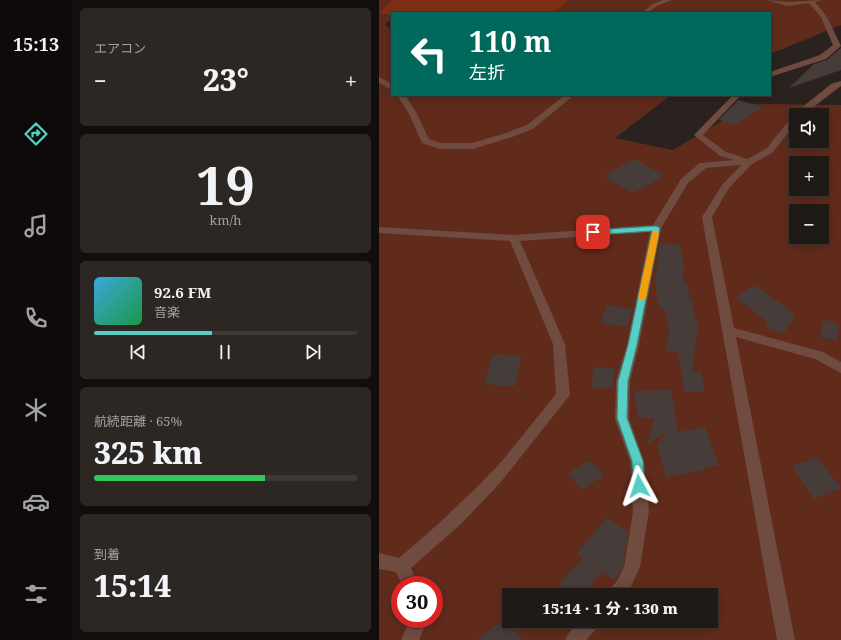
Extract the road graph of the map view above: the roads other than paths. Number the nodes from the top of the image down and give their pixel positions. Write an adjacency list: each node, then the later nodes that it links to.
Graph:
1 (669, 0): 4 (street)
2 (769, 0): 3 (street)
3 (814, 1): 5 (street)
4 (645, 12)
5 (771, 75)
6 (380, 81): 8 (street)
7 (841, 83): 12 (street)
8 (391, 87)
9 (402, 96): 10 (street)
10 (569, 96)
11 (736, 96): 14 (street)
12 (806, 108)
13 (789, 126): 14 (street)
14 (749, 162): 15 (street); 18 (street)
15 (656, 228): 17 (street); 23 (street)
16 (379, 230): 17 (street)
17 (514, 238): 21 (street)
18 (728, 331): 19 (street); 28 (street)
19 (841, 368)
20 (379, 561): 21 (street)
21 (401, 566): 22 (street)
22 (406, 576)
23 (622, 588)
24 (415, 628): 26 (street)
25 (585, 628): 27 (street)
26 (410, 640)
27 (574, 640)
28 (786, 640)

